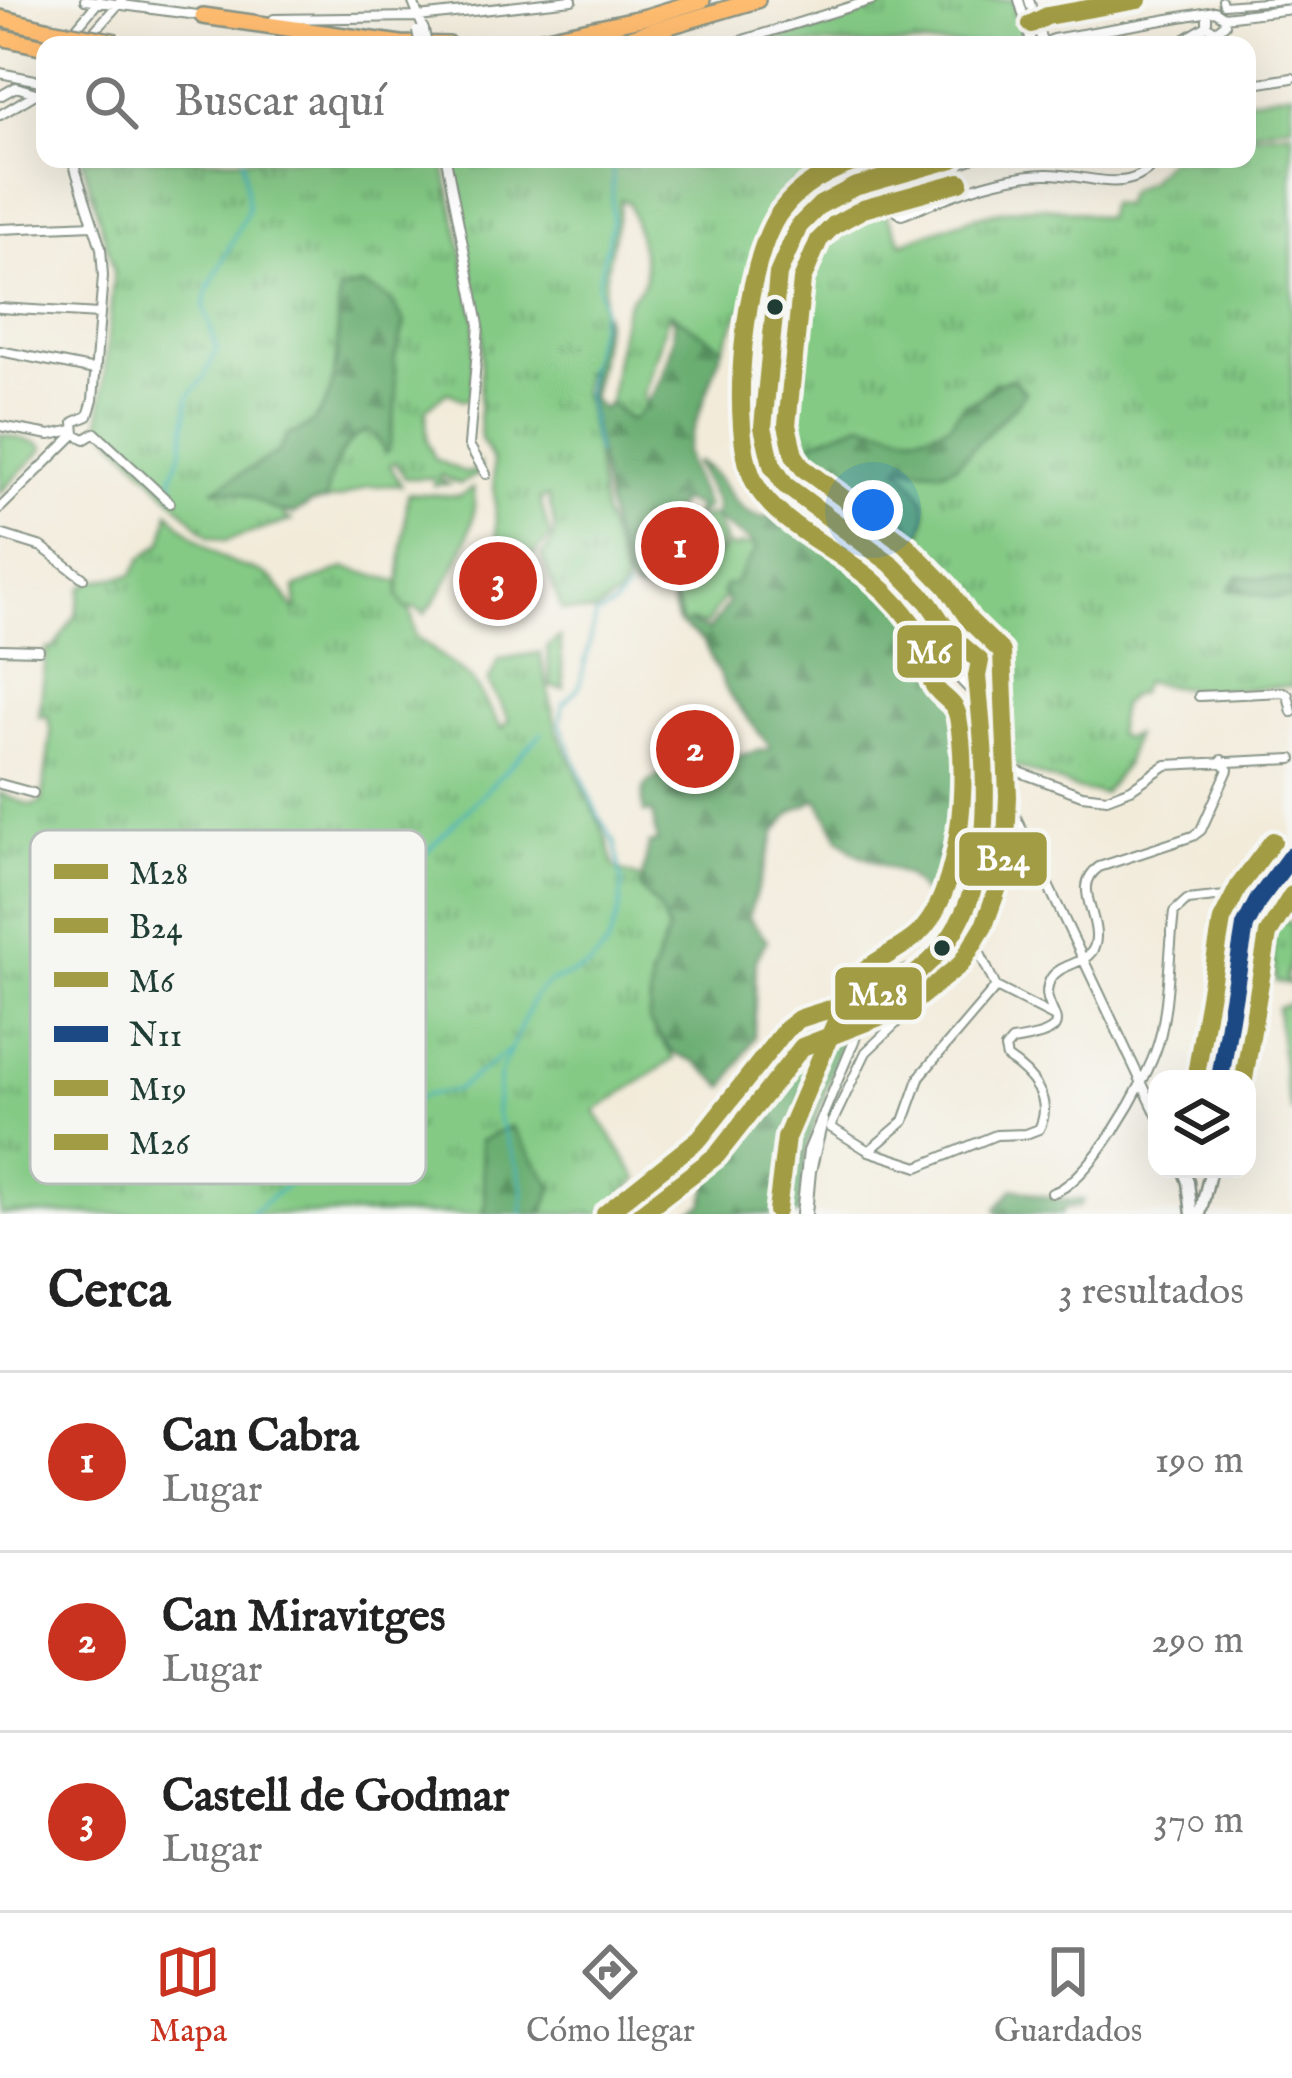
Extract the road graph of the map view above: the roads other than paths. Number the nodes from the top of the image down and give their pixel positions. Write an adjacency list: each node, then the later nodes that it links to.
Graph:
1 (85, 0): 11 (street)
2 (140, 0): 14 (street)
3 (412, 0): 17 (street)
4 (572, 0): 17 (street)
5 (702, 0): 27 (highway)
6 (757, 0): 28 (highway)
7 (872, 0): 29 (street)
8 (1019, 0): 30 (street)
9 (1029, 0): 31 (street)
10 (1222, 0): 13 (street)
11 (99, 1): 12 (street); 22 (street)
12 (119, 3): 14 (street); 24 (street)
13 (1292, 4): 18 (street)
14 (152, 10): 16 (street)
15 (1208, 14): 18 (street); 20 (street); 32 (street)
16 (203, 16): 17 (street); 25 (highway)
17 (418, 17): 26 (street, bridge)
18 (1224, 17): 21 (street)
19 (0, 18): 23 (highway, bridge)
20 (1207, 26): 21 (street); 33 (street)
21 (1219, 30): 34 (street)
22 (70, 36)
23 (82, 36)
24 (90, 36)
25 (344, 36)
26 (422, 36)
27 (558, 36)
28 (635, 36)
29 (756, 36)
30 (1029, 36)
31 (1042, 36)
32 (1074, 36)
33 (1190, 36)
34 (1218, 36)
35 (0, 37): 36 (highway)
36 (36, 45)
37 (0, 73): 39 (street)
38 (1292, 78): 40 (street)
39 (36, 80)
40 (1256, 84)
41 (36, 93): 42 (street)
42 (0, 96)
43 (36, 97): 44 (street)
44 (0, 115)
45 (75, 168): 50 (street)
46 (448, 168): 62 (street)
47 (921, 168): 67 (street)
48 (946, 168): 49 (street)
49 (1152, 168)
50 (92, 225): 51 (street); 53 (street)
51 (1, 232)
52 (0, 308): 53 (street)
53 (99, 314): 55 (street)
54 (0, 351): 55 (street)
55 (95, 370): 56 (street)
56 (88, 416): 59 (street); 60 (street)
57 (0, 426): 58 (street)
58 (22, 430): 59 (street); 61 (street)
59 (74, 432): 60 (street); 61 (street)
60 (95, 433): 63 (street)
61 (49, 459): 64 (street)
62 (486, 474)
63 (170, 503)
64 (0, 508)
65 (0, 534): 66 (street)
66 (82, 578)
67 (952, 637): 70 (street); 71 (street)
68 (0, 649): 69 (street)
69 (39, 650)
70 (967, 652): 71 (street); 72 (street)
71 (955, 658): 73 (street)
72 (979, 672): 73 (street); 75 (street); 79 (street)
73 (966, 681): 75 (street)
74 (1199, 696): 76 (street)
75 (980, 701): 87 (street)
76 (1292, 712)
77 (1292, 759): 78 (street)
78 (1222, 760): 79 (street); 88 (street)
79 (1000, 765): 82 (street)
80 (0, 784): 81 (street)
81 (33, 794)
82 (1019, 825): 85 (street); 88 (street)
83 (1289, 864): 84 (street); 84 (street); 86 (street)
84 (1264, 892): 86 (street); 96 (street); 98 (street)
85 (967, 926): 91 (street); 102 (street)
86 (1246, 937): 97 (street)
87 (938, 950): 89 (street); 90 (street)
88 (1086, 960): 93 (street); 98 (street)
89 (920, 964): 92 (street); 94 (street)
90 (910, 977): 92 (street); 95 (street)
91 (996, 987): 93 (street); 102 (street)
92 (874, 993): 94 (street); 95 (street)
93 (1056, 1018): 102 (street)
94 (799, 1019): 110 (street)
95 (856, 1033): 100 (street)
96 (1223, 1070)
97 (1224, 1070)
98 (1140, 1080): 99 (street); 108 (street)
99 (1148, 1096)
100 (826, 1108): 101 (street); 103 (street)
101 (809, 1145): 103 (street); 111 (street)
102 (869, 1151)
103 (810, 1176): 111 (street)
104 (1187, 1178): 107 (street)
105 (1194, 1178): 107 (street)
106 (1204, 1178): 109 (street)
107 (1189, 1182): 109 (street)
108 (1052, 1193)
109 (1197, 1213)
110 (605, 1214)
111 (804, 1214)

